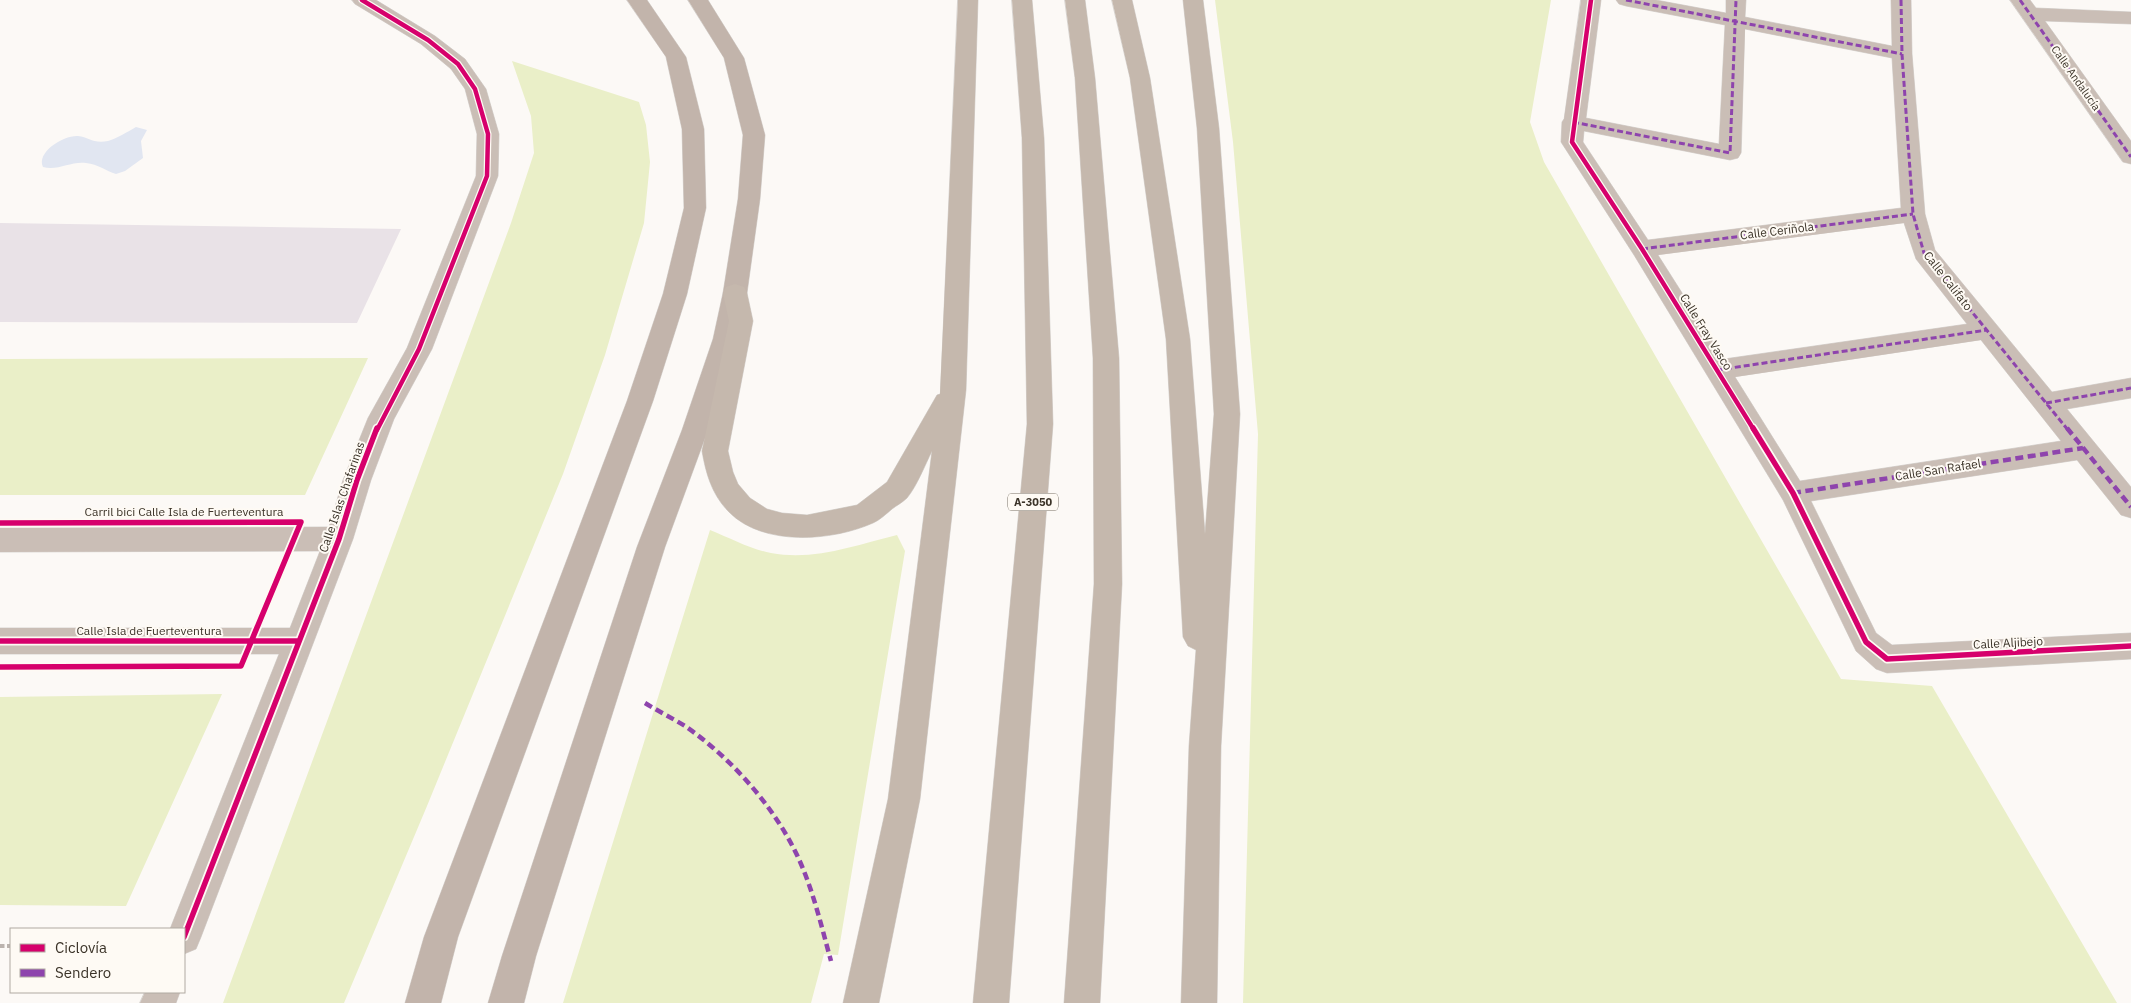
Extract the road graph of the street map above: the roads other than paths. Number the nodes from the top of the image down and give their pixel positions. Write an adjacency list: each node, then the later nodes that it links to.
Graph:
1 (362, 0): 30 (street, Calle Islas Chafarinas)
2 (637, 0): 38 (main road)
3 (698, 0): 21 (main road)
4 (968, 0): 25 (highway)
5 (1022, 0): 41 (highway, A-3050)
6 (1075, 0): 42 (highway)
7 (1122, 0): 36 (highway)
8 (1193, 0): 36 (highway)
9 (1591, 0): 17 (street, Calle Fray Vasco)
10 (1626, 0): 15 (street)
11 (1736, 0): 15 (street)
12 (1901, 0): 16 (street, Calle Califato)
13 (2025, 7): 14 (street); 18 (street, Calle Andalucía)
14 (2131, 18)
15 (1735, 21): 16 (street); 17 (street)
16 (1902, 54): 19 (street, Calle Califato)
17 (1573, 122): 20 (street, Calle Fray Vasco)
18 (2131, 157)
19 (1913, 214): 20 (street, Calle Ceriñola); 22 (street, Calle Califato)
20 (1642, 248): 23 (street, Calle Fray Vasco)
21 (735, 294): 25 (highway); 39 (main road)
22 (1987, 330): 23 (street); 26 (street, Calle Califato)
23 (1717, 370): 28 (street, Calle Fray Vasco)
24 (2131, 388): 26 (street)
25 (953, 390): 40 (highway)
26 (2046, 403): 27 (street, Calle Califato)
27 (2083, 448): 28 (street, Calle San Rafael); 29 (street, Calle Califato)
28 (1793, 493): 35 (street, Calle Fray Vasco)
29 (2131, 507)
30 (339, 539): 31 (street); 33 (street, Calle Islas Chafarinas)
31 (0, 540)
32 (0, 641): 33 (street, Calle Isla de Fuerteventura)
33 (298, 641): 37 (street, Calle Islas Chafarinas)
34 (2131, 646): 35 (street, Calle Aljibejo)
35 (1887, 659)
36 (1205, 746): 43 (highway)
37 (185, 934)
38 (423, 1003)
39 (506, 1003)
40 (860, 1003)
41 (991, 1003)
42 (1082, 1003)
43 (1199, 1003)

